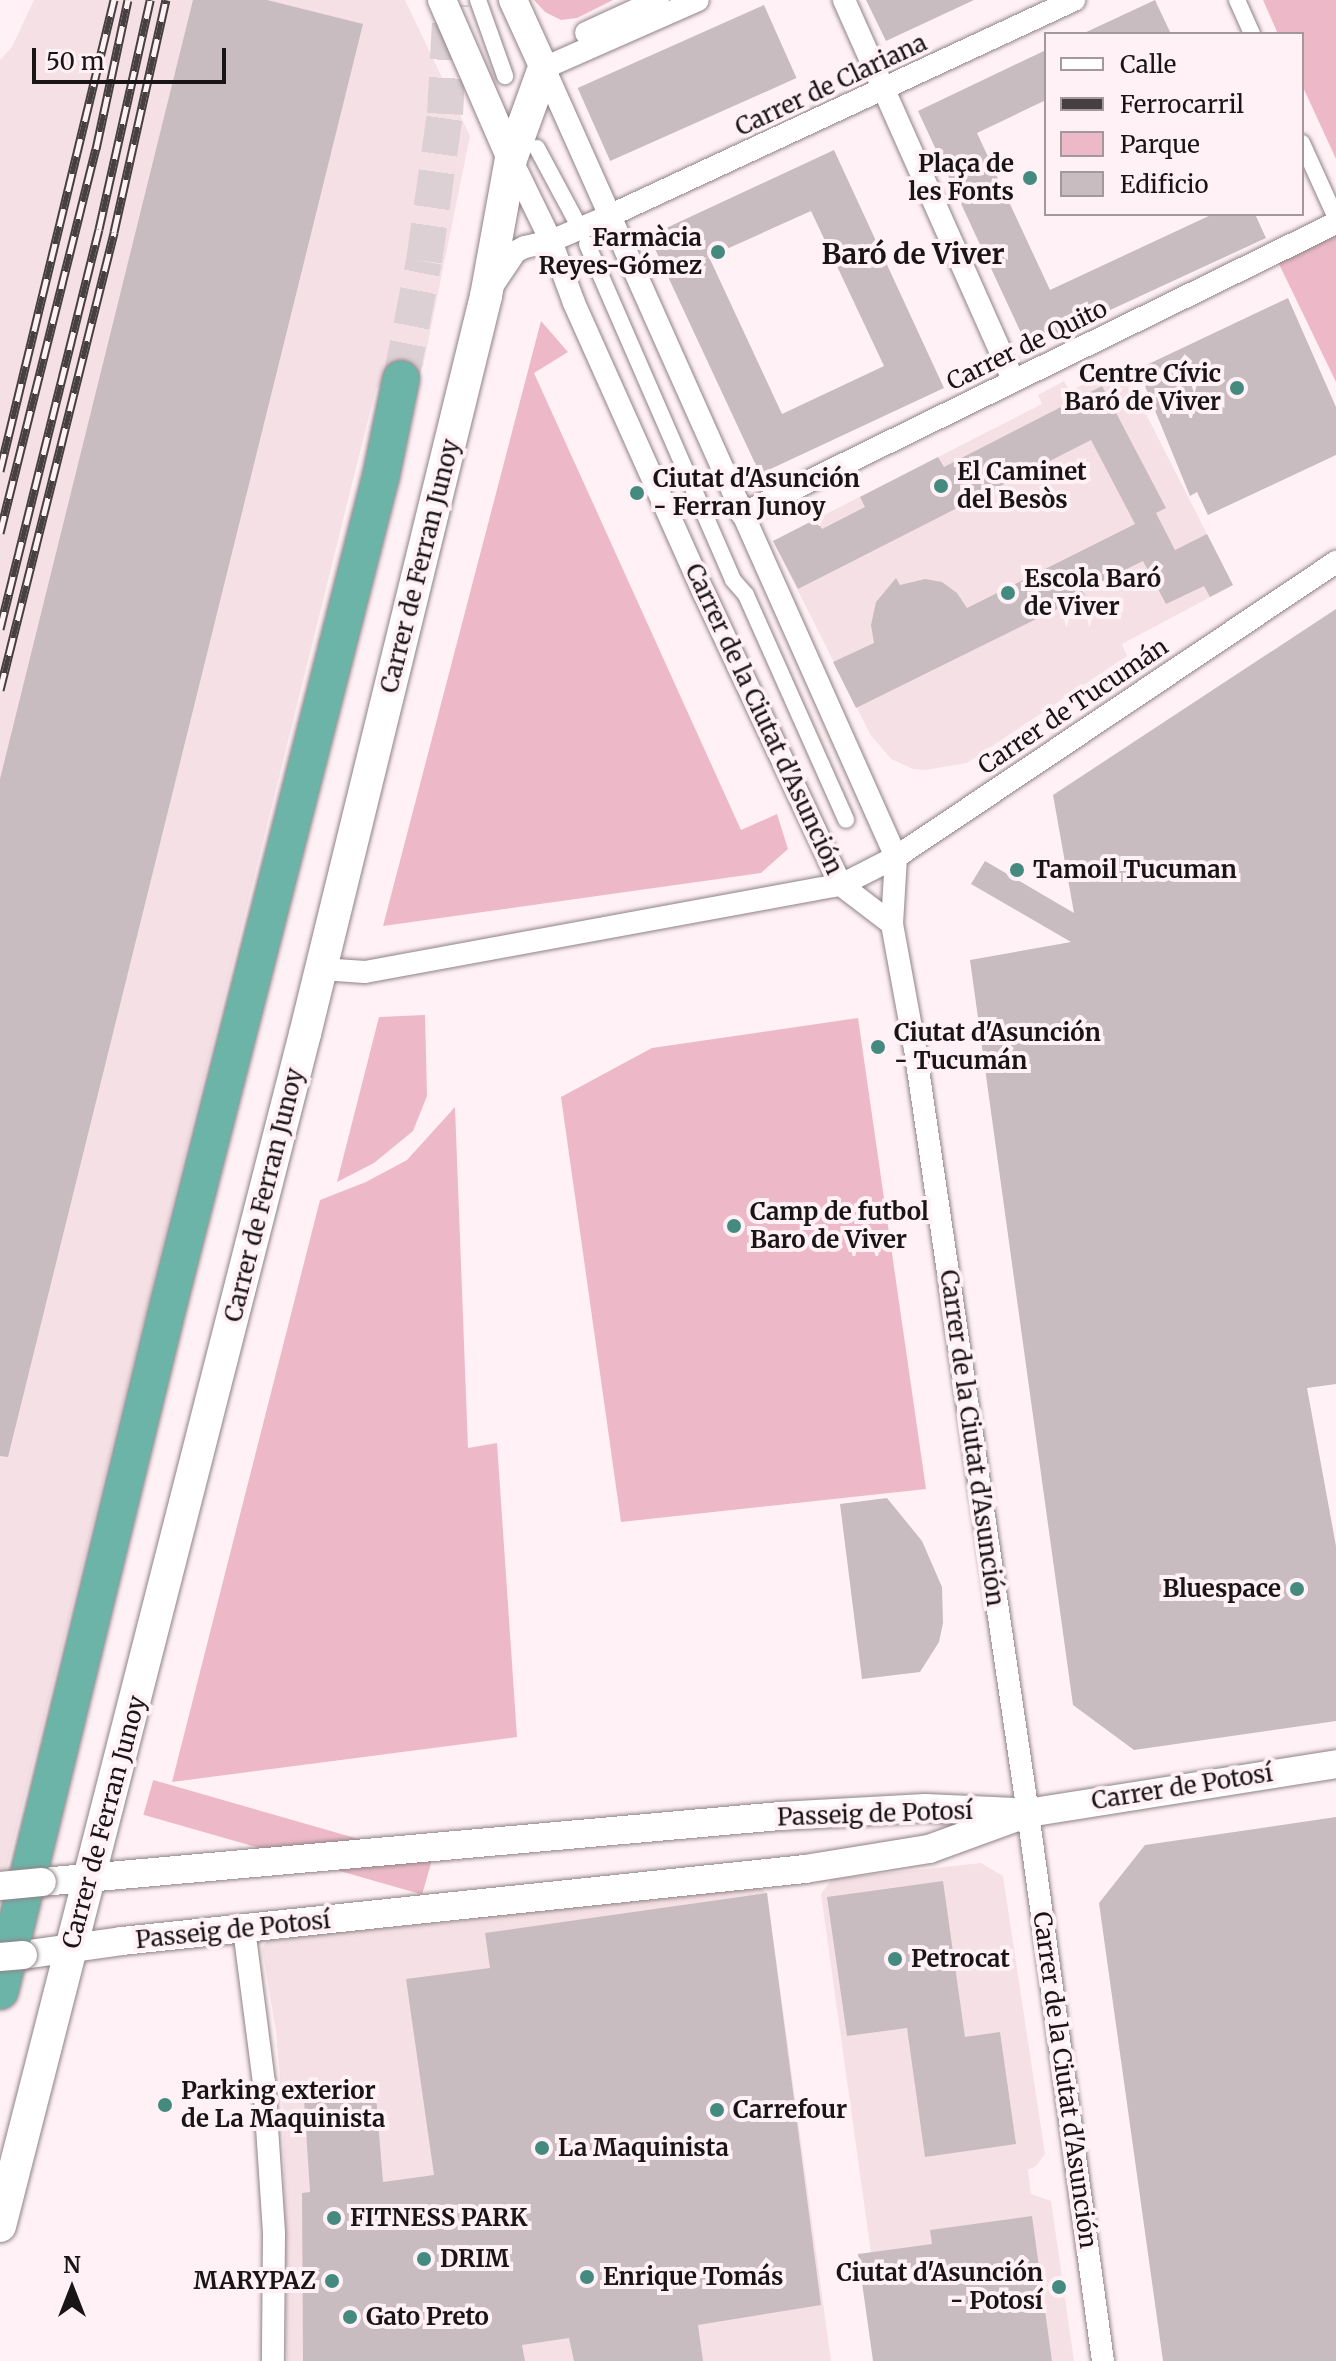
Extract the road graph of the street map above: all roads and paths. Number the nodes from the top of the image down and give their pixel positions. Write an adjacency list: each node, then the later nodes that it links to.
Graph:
1 (442, 0): 14 (street, Carrer de la Ciutat d'Asunción)
2 (478, 0): 11 (street)
3 (513, 0): 10 (street)
4 (658, 0): 10 (street)
5 (698, 0): 10 (street)
6 (844, 0): 12 (street)
7 (1074, 0): 12 (street, Carrer de Clariana)
8 (1237, 0): 9 (street)
9 (1251, 32)
10 (544, 68): 14 (main road, Carrer de Ferran Junoy); 15 (street)
11 (505, 76)
12 (882, 90): 15 (street, Carrer de Clariana); 22 (street)
13 (1304, 148): 17 (street)
14 (531, 156): 16 (street, Carrer de la Ciutat d'Asunción); 18 (street, Carrer de la Ciutat d'Asunción); 20 (main road, Carrer de Ferran Junoy)
15 (609, 216): 18 (street, Carrer de Clariana); 23 (street)
16 (575, 219)
17 (1336, 220): 22 (street, Carrer de Quito)
18 (551, 241): 20 (street, Carrer de Clariana); 27 (street, Carrer de la Ciutat d'Asunción)
19 (587, 244): 25 (street, Carrer de la Ciutat d'Asunción)
20 (486, 296): 29 (main road, Carrer de Ferran Junoy)
21 (401, 379): 37 (highway)
22 (1013, 379): 23 (street, Carrer de Quito)
23 (742, 514): 26 (street)
24 (1336, 562): 26 (street, Carrer de Tucumán)
25 (846, 820)
26 (896, 857): 27 (street, Carrer de Tucumán); 28 (street)
27 (841, 885): 28 (street, Carrer de la Ciutat d'Asunción); 29 (street, Carrer de Tucumán)
28 (892, 924): 31 (street, Carrer de la Ciutat d'Asunción)
29 (321, 969): 32 (main road, Carrer de Ferran Junoy)
30 (1336, 1764): 31 (street, Carrer de Potosí)
31 (1028, 1813): 32 (street, Passeig de Potosí); 34 (street, Passeig de Potosí); 40 (street, Carrer de la Ciutat d'Asunción)
32 (91, 1878): 33 (street, Passeig de Potosí, bridge); 35 (main road, Carrer de Ferran Junoy)
33 (0, 1886)
34 (244, 1929): 35 (street, Passeig de Potosí); 39 (street)
35 (71, 1948): 36 (street, Passeig de Potosí); 38 (main road, Carrer de Ferran Junoy)
36 (12, 1956)
37 (0, 1991)
38 (0, 2226)
39 (273, 2361)
40 (1103, 2361)

